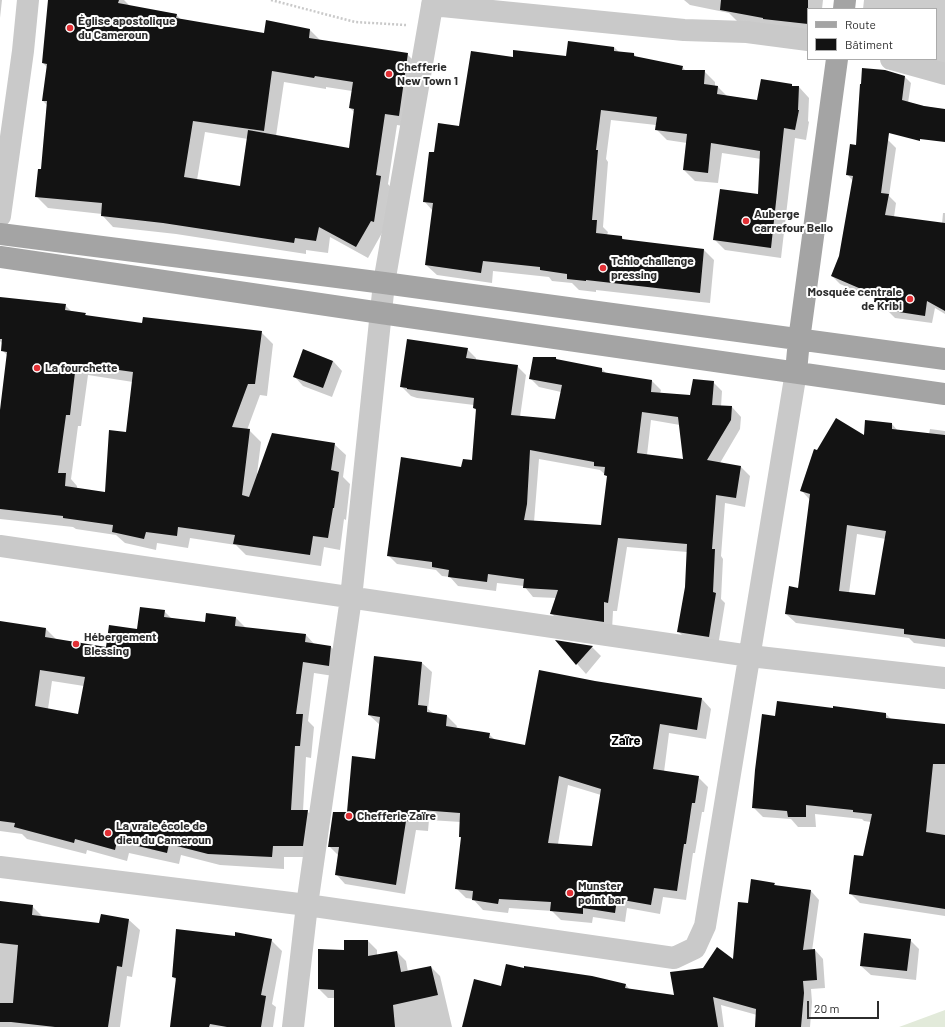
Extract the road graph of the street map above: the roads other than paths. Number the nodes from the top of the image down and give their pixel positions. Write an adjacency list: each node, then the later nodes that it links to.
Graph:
1 (28, 0): 7 (street)
2 (432, 2): 3 (street); 10 (street)
3 (807, 40)
4 (837, 60): 12 (main road)
5 (896, 60): 6 (street)
6 (945, 74)
7 (0, 216)
8 (0, 234): 10 (main road)
9 (0, 257): 11 (main road)
10 (384, 284): 11 (street); 12 (main road)
11 (381, 313): 14 (main road); 17 (street)
12 (799, 340): 13 (main road); 14 (main road)
13 (945, 359)
14 (796, 372): 15 (main road); 18 (street)
15 (945, 394)
16 (0, 546): 17 (street)
17 (351, 598): 18 (street); 21 (street)
18 (750, 656): 19 (street); 21 (street)
19 (945, 678)
20 (0, 867): 21 (street)
21 (307, 905): 22 (street)
22 (293, 1027)

